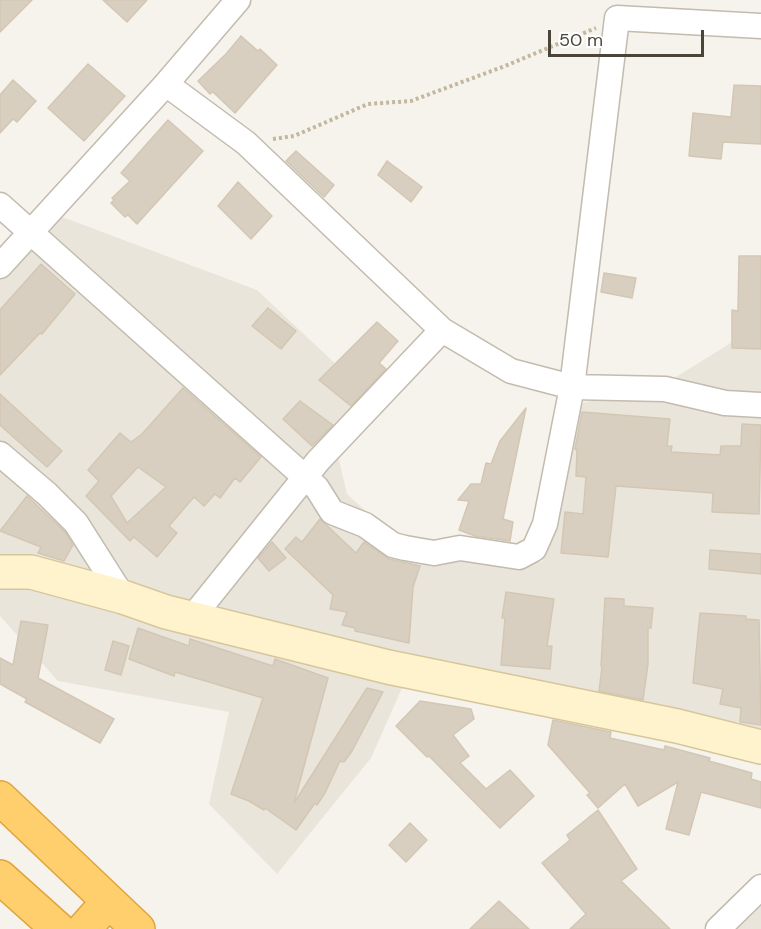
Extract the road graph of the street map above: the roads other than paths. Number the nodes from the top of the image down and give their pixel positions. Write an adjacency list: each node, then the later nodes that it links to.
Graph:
1 (238, 0): 3 (street)
2 (761, 26): 8 (street)
3 (166, 84): 5 (street); 7 (street)
4 (0, 205): 5 (street)
5 (30, 233): 6 (street); 11 (street)
6 (0, 266)
7 (442, 330): 8 (street); 11 (street)
8 (572, 387): 9 (street); 11 (street)
9 (761, 405)
10 (0, 453): 13 (street)
11 (305, 477): 14 (street)
12 (0, 572): 13 (street)
13 (123, 597): 14 (street)
14 (191, 618): 15 (street)
15 (761, 747)
16 (0, 798): 19 (highway)
17 (0, 877): 20 (highway)
18 (761, 886): 23 (street)
19 (108, 902): 21 (highway); 22 (highway)
20 (58, 929)
21 (84, 929)
22 (138, 929)
23 (718, 929)

